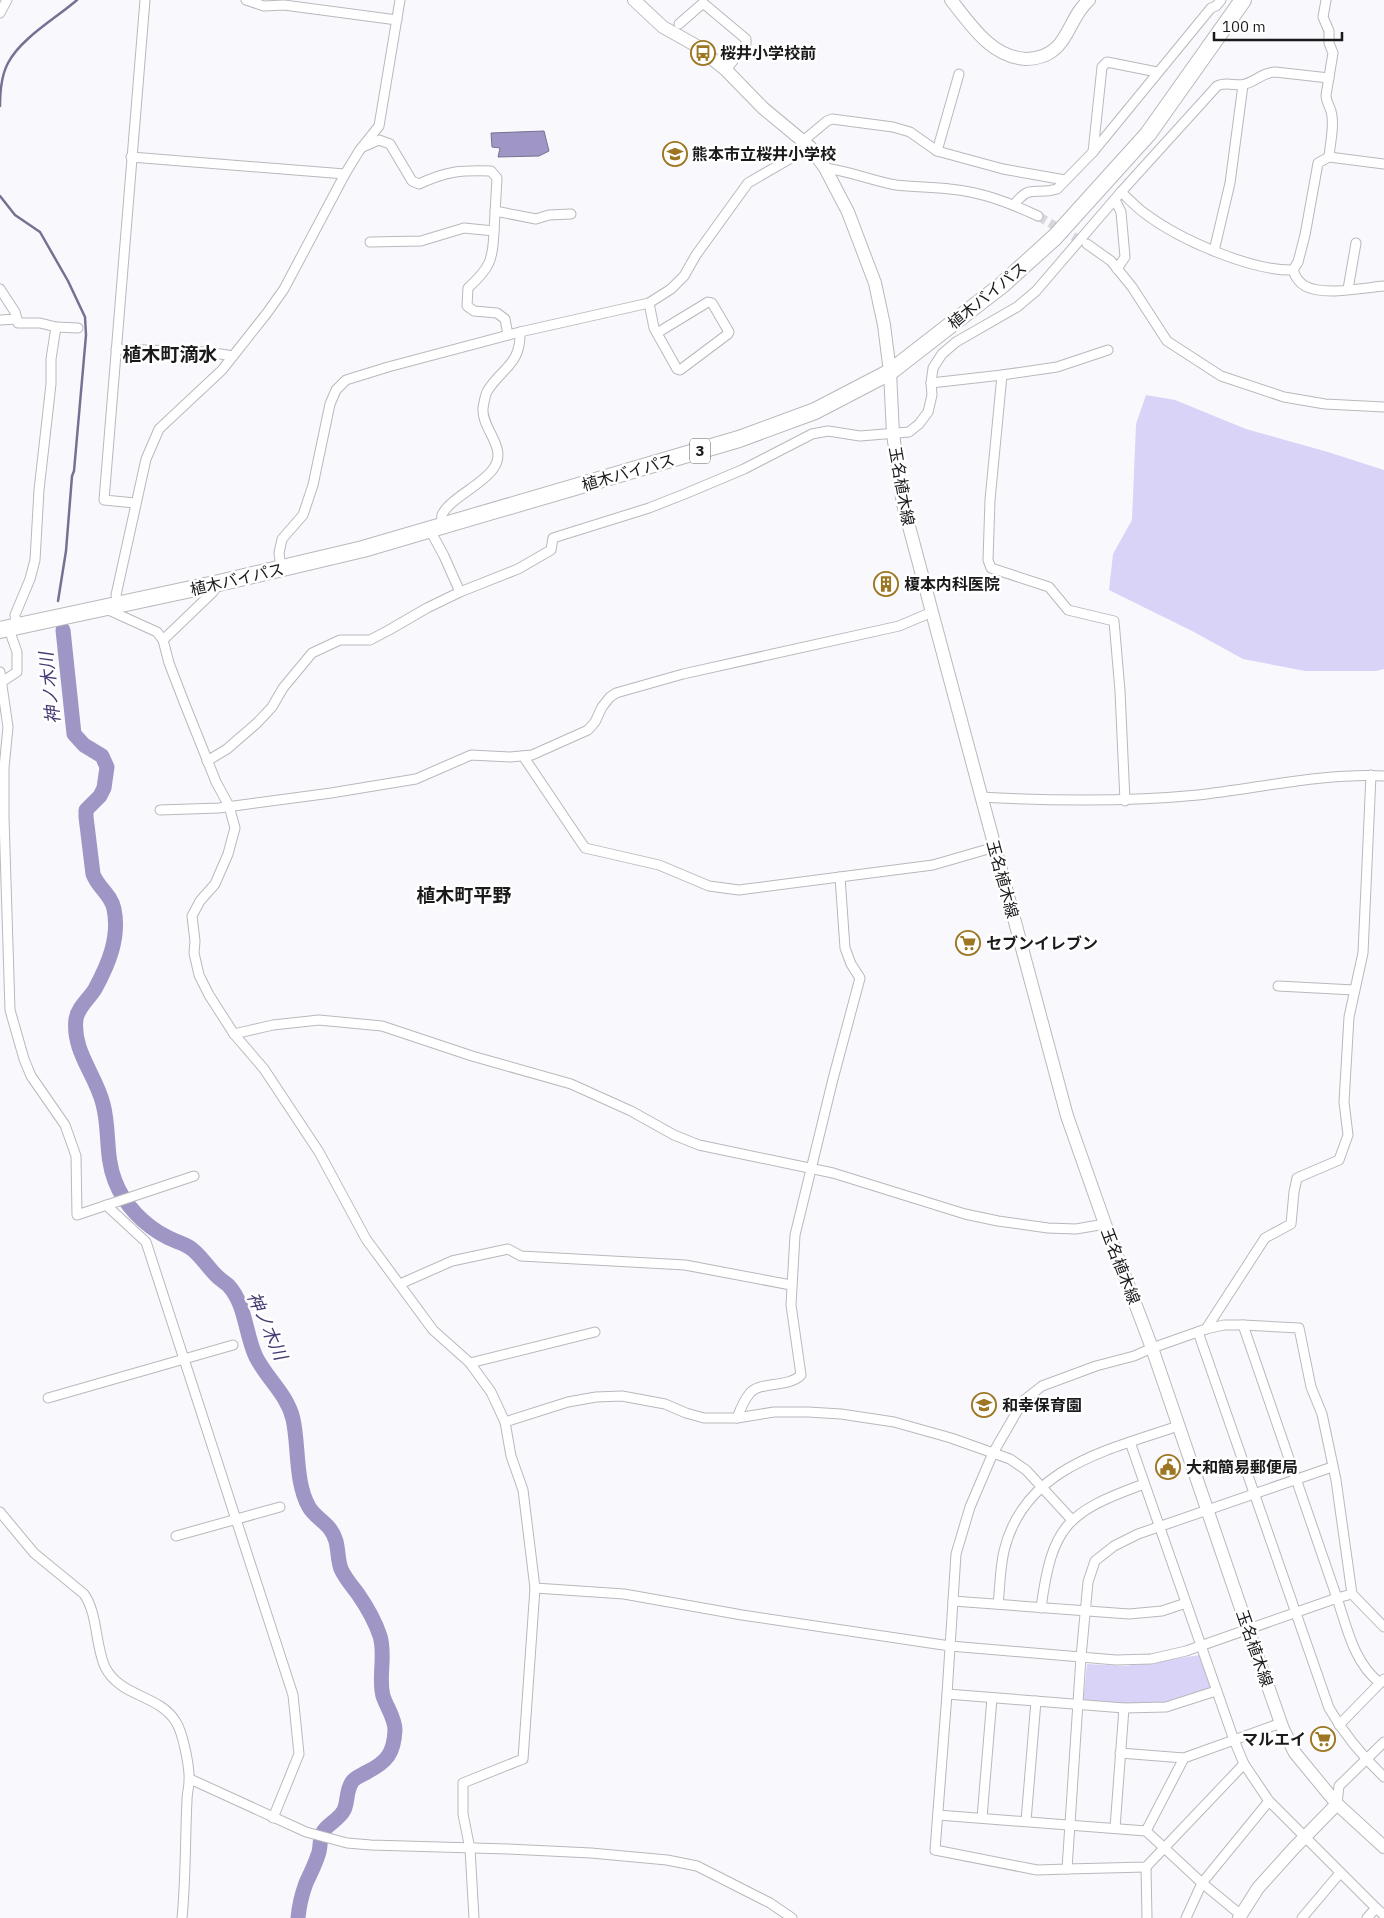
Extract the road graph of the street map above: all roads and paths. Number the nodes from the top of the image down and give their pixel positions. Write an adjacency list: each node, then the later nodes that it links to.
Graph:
1 (7, 0): 12 (street)
2 (144, 0): 24 (street)
3 (246, 0): 11 (street)
4 (400, 0): 13 (street)
5 (634, 0): 15 (main road, 玉名植木線)
6 (951, 0): 7 (main road)
7 (1089, 0)
8 (1221, 0): 16 (street)
9 (1243, 0): 57 (highway, 植木バイパス / 3)
10 (1326, 0): 18 (street)
11 (314, 5): 13 (street)
12 (0, 13)
13 (397, 20): 21 (street)
14 (679, 24): 15 (street)
15 (726, 70): 20 (main road, 玉名植木線)
16 (1157, 72): 23 (street); 23 (street)
17 (959, 74): 22 (street)
18 (1329, 78): 19 (street); 25 (street)
19 (1243, 85): 30 (street); 40 (street)
20 (806, 144): 22 (street); 27 (main road, 玉名植木線); 46 (street)
21 (362, 147): 28 (street); 33 (street)
22 (937, 151): 29 (street)
23 (1093, 152): 29 (street)
24 (131, 157): 28 (street); 54 (street)
25 (1329, 157): 26 (street); 42 (street)
26 (1384, 164)
27 (825, 168): 32 (street); 57 (main road, 玉名植木線)
28 (345, 174): 56 (street)
29 (1065, 180): 32 (street)
30 (1122, 192): 31 (street); 40 (street)
31 (1114, 200): 41 (street); 59 (street)
32 (1014, 205): 35 (street)
33 (495, 211): 34 (street); 36 (street)
34 (571, 214)
35 (1038, 216)
36 (494, 232): 37 (street); 53 (street)
37 (370, 242)
38 (1356, 243): 45 (street)
39 (1087, 244): 41 (street)
40 (1214, 251): 42 (street)
41 (1117, 269): 60 (street)
42 (1293, 270): 45 (street)
43 (1384, 286): 45 (street)
44 (0, 289): 47 (street)
45 (1348, 289)
46 (649, 303): 51 (street); 52 (street)
47 (17, 319): 48 (street); 49 (street)
48 (0, 320)
49 (56, 327): 50 (street); 69 (street)
50 (78, 328)
51 (520, 332): 53 (street); 63 (street)
52 (657, 333): 52 (street)
53 (508, 335): 64 (street)
54 (116, 349): 56 (street); 62 (street)
55 (1108, 350): 58 (street)
56 (233, 356): 62 (street)
57 (890, 372): 61 (main road, 玉名植木線); 63 (highway, 植木バイパス / 3)
58 (1002, 375): 59 (street); 78 (street)
59 (931, 383): 61 (street)
60 (1384, 407)
61 (893, 434): 66 (street); 68 (main road, 玉名植木線)
62 (135, 503): 67 (street)
63 (436, 528): 64 (highway, 植木バイパス / 3); 66 (street)
64 (281, 569): 65 (highway, 植木バイパス / 3)
65 (219, 583): 67 (highway, 植木バイパス / 3); 71 (street)
66 (460, 592): 74 (street)
67 (110, 606): 69 (highway, 植木バイパス / 3); 71 (street)
68 (932, 612): 73 (street); 77 (main road, 玉名植木線)
69 (16, 625): 70 (highway, 植木バイパス / 3); 72 (street)
70 (0, 630)
71 (163, 640): 74 (street)
72 (0, 679): 88 (street)
73 (523, 756): 79 (street); 82 (street)
74 (207, 761): 79 (street)
75 (1371, 775): 76 (street); 78 (street); 84 (street)
76 (1384, 776)
77 (982, 797): 78 (street); 81 (main road, 玉名植木線)
78 (1125, 800)
79 (229, 806): 80 (street); 85 (street)
80 (160, 810)
81 (995, 847): 82 (street); 89 (main road, 玉名植木線)
82 (840, 878): 86 (street)
83 (1278, 986): 84 (street)
84 (1354, 990): 93 (street)
85 (234, 1034): 86 (street); 90 (street)
86 (812, 1168): 89 (street); 91 (street)
87 (194, 1176): 88 (street)
88 (106, 1205): 97 (street)
89 (1105, 1224): 96 (main road, 玉名植木線)
90 (400, 1284): 91 (street); 98 (street)
91 (791, 1285): 100 (street)
92 (1243, 1325): 93 (street); 105 (street); 106 (street)
93 (1202, 1331): 96 (street); 109 (street)
94 (595, 1332): 98 (street)
95 (233, 1345): 97 (street)
96 (1152, 1348): 102 (main road, 玉名植木線); 104 (street)
97 (185, 1358): 99 (street); 113 (street)
98 (470, 1363): 101 (street)
99 (48, 1398)
100 (737, 1418): 101 (street); 104 (street)
101 (504, 1422): 117 (street)
102 (1178, 1426): 103 (street); 111 (main road, 玉名植木線)
103 (1130, 1442): 107 (street); 108 (street)
104 (993, 1452): 108 (street); 120 (street)
105 (1332, 1467): 106 (street); 118 (street)
106 (1295, 1479): 109 (street); 119 (street)
107 (1144, 1484): 114 (street); 115 (street)
108 (1041, 1488): 114 (street); 122 (street)
109 (1254, 1493): 111 (street); 125 (street)
110 (280, 1507): 113 (street)
111 (1207, 1510): 115 (street); 127 (main road, 玉名植木線)
112 (0, 1512): 147 (street)
113 (236, 1520): 116 (street); 151 (street)
114 (1072, 1520): 123 (street)
115 (1159, 1527): 121 (street); 124 (street)
116 (176, 1536)
117 (535, 1588): 128 (street); 160 (street)
118 (1352, 1594): 119 (street); 126 (street)
119 (1337, 1598): 125 (street); 131 (street)
120 (953, 1601): 122 (street); 128 (street)
121 (1186, 1603): 124 (street); 129 (street)
122 (998, 1604): 123 (street)
123 (1041, 1608): 124 (street)
124 (1086, 1611): 130 (street)
125 (1296, 1612): 127 (street); 139 (street)
126 (1384, 1627)
127 (1248, 1629): 129 (street); 138 (main road, 玉名植木線)
128 (950, 1646): 130 (street); 133 (street)
129 (1201, 1646): 130 (street); 132 (street)
130 (1080, 1657): 136 (street)
131 (1382, 1681): 139 (street)
132 (1216, 1691): 137 (street); 140 (street)
133 (948, 1694): 134 (street); 150 (street)
134 (992, 1698): 135 (street); 152 (street)
135 (1036, 1701): 136 (street); 153 (street)
136 (1077, 1704): 137 (street); 154 (street)
137 (1124, 1708): 142 (street)
138 (1281, 1723): 140 (street); 149 (main road, 玉名植木線)
139 (1339, 1725): 144 (street)
140 (1234, 1740): 143 (street); 145 (street)
141 (1384, 1742): 144 (street)
142 (1120, 1753): 143 (street); 155 (street)
143 (1184, 1758): 156 (street)
144 (1366, 1759): 146 (street); 149 (street)
145 (1244, 1764): 148 (street); 159 (street)
146 (1384, 1777)
147 (190, 1779): 151 (street); 168 (street)
148 (1269, 1801): 157 (street); 164 (street)
149 (1337, 1804): 157 (main road); 158 (main road, 玉名植木線)
150 (938, 1815): 152 (street); 162 (street)
151 (274, 1818): 160 (street)
152 (982, 1818): 153 (street)
153 (1026, 1821): 154 (street)
154 (1070, 1825): 155 (street); 162 (street)
155 (1114, 1828): 156 (street)
156 (1146, 1831): 159 (street)
157 (1304, 1838): 163 (street); 166 (main road)
158 (1384, 1847)
159 (1165, 1848): 161 (street); 164 (street)
160 (470, 1849): 169 (street); 170 (street)
161 (1146, 1867): 162 (street); 171 (street)
162 (1067, 1869)
163 (1340, 1874): 165 (street); 173 (street)
164 (1202, 1882): 166 (street); 172 (street)
165 (1376, 1908): 167 (street); 174 (street)
166 (1240, 1916)
167 (1384, 1916)
168 (182, 1918)
169 (474, 1918)
170 (792, 1918)
171 (1147, 1918)
172 (1186, 1918)
173 (1302, 1918)
174 (1367, 1918)

